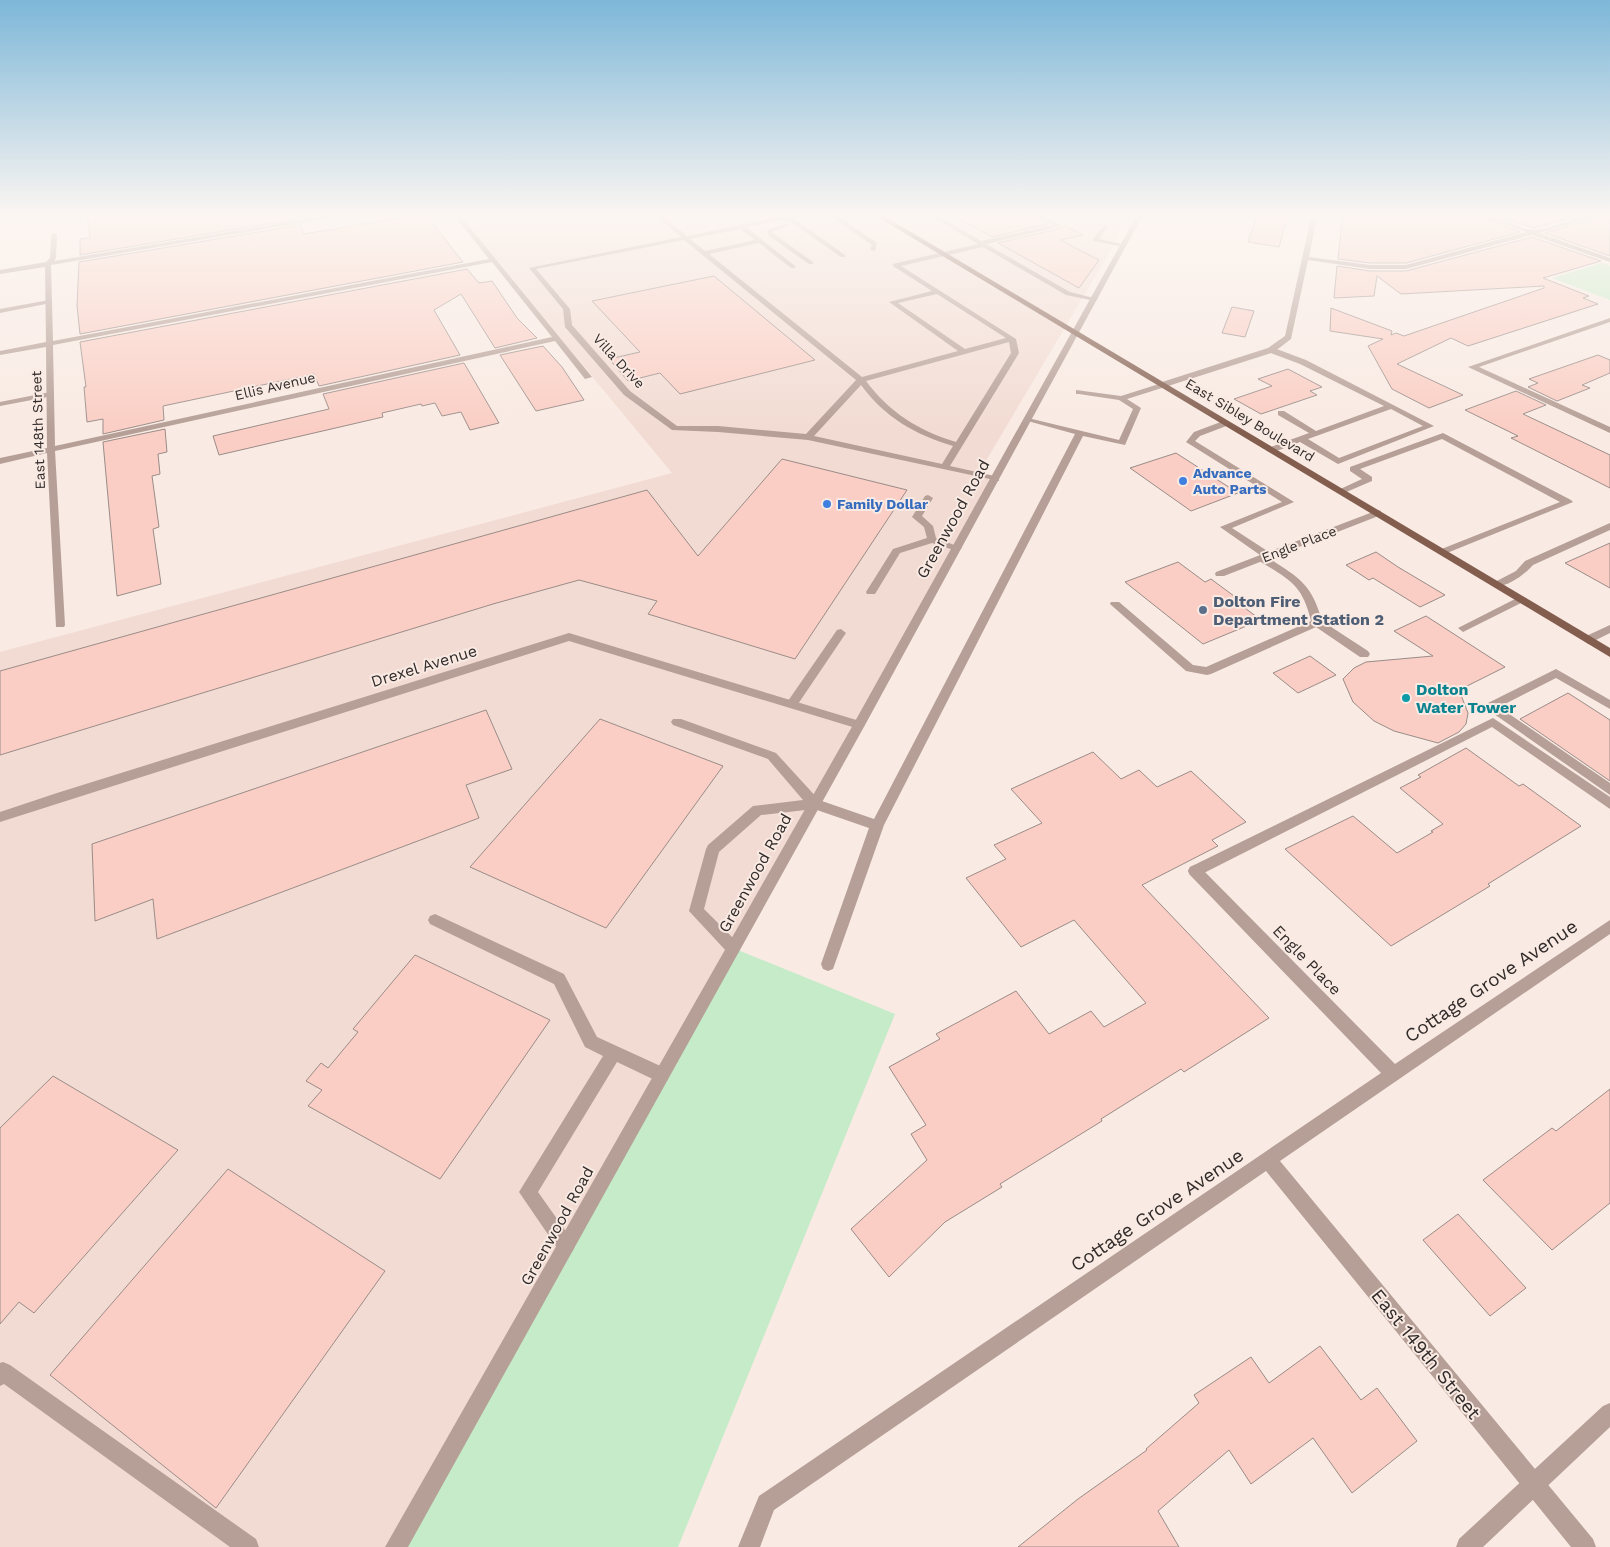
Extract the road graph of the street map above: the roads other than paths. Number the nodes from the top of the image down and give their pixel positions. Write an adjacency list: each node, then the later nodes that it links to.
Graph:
1 (49, 285): 13 (street, East 148th Street)
2 (361, 285): 19 (street)
3 (514, 285): 17 (street)
4 (546, 285): 37 (street, Villa Drive)
5 (745, 285): 24 (street)
6 (927, 285): 11 (street)
7 (994, 285): 16 (main road, East Sibley Boulevard)
8 (1053, 285): 12 (street)
9 (1103, 285): 12 (street, Greenwood Road)
10 (1299, 285): 20 (street)
11 (938, 292): 18 (street); 21 (street)
12 (1095, 300): 16 (street, Greenwood Road)
13 (49, 302): 14 (street); 19 (street, East 148th Street)
14 (0, 311)
15 (1610, 320): 34 (street)
16 (1076, 334): 25 (main road, East Sibley Boulevard); 32 (street, Greenwood Road)
17 (557, 338): 23 (street); 40 (street, Ellis Avenue)
18 (1012, 339): 21 (street); 39 (street)
19 (49, 344): 22 (street); 27 (street, East 148th Street)
20 (1271, 350): 25 (street); 30 (street)
21 (964, 352): 24 (street)
22 (0, 353)
23 (588, 377)
24 (861, 380): 37 (street); 39 (street)
25 (1162, 385): 28 (street); 33 (main road, East Sibley Boulevard)
26 (1079, 392): 28 (street)
27 (50, 394): 29 (street); 40 (street, East 148th Street)
28 (1122, 398): 35 (street)
29 (0, 404)
30 (1392, 406): 36 (street); 38 (street)
31 (1281, 413): 36 (street)
32 (1028, 420): 35 (street); 44 (street, Greenwood Road)
33 (1226, 423): 41 (main road, East Sibley Boulevard); 52 (street)
34 (1610, 430)
35 (1080, 433): 74 (street)
36 (1316, 434): 38 (street)
37 (808, 437): 43 (street, Villa Drive)
38 (1301, 439): 41 (street)
39 (958, 445): 43 (street)
40 (51, 450): 42 (street, Ellis Avenue); 59 (street, East 148th Street)
41 (1272, 450): 45 (main road, East Sibley Boulevard)
42 (0, 461)
43 (945, 468): 44 (street, Villa Drive)
44 (996, 479): 50 (street, Greenwood Road)
45 (1341, 491): 47 (main road, East Sibley Boulevard); 51 (street)
46 (928, 498): 49 (street)
47 (1378, 513): 51 (main road, East Sibley Boulevard); 52 (street, Engle Place)
48 (1610, 526): 54 (street)
49 (932, 540): 50 (street); 55 (street)
50 (957, 548): 69 (street, Greenwood Road)
51 (1442, 552): 54 (main road, East Sibley Boulevard)
52 (1265, 557): 53 (street, Engle Place); 58 (street)
53 (1220, 574)
54 (1496, 584): 56 (main road, East Sibley Boulevard)
55 (871, 592)
56 (1521, 599): 60 (street); 63 (main road, East Sibley Boulevard)
57 (1115, 604): 58 (street)
58 (1317, 623): 65 (street)
59 (60, 625)
60 (1463, 628)
61 (1610, 629): 63 (street)
62 (841, 632): 66 (street)
63 (1588, 640): 64 (main road, East Sibley Boulevard)
64 (1610, 653)
65 (1364, 654)
66 (792, 704): 69 (street, Drexel Avenue); 73 (street, Drexel Avenue)
67 (1610, 705): 70 (street)
68 (677, 722): 71 (street)
69 (858, 725): 71 (street, Greenwood Road)
70 (1610, 790)
71 (814, 804): 74 (street); 77 (street, Greenwood Road); 77 (street)
72 (1610, 804): 80 (street, Engle Place)
73 (0, 817)
74 (877, 825): 78 (street)
75 (435, 920): 79 (street)
76 (1610, 926): 80 (street, Cottage Grove Avenue)
77 (733, 948): 81 (street, Greenwood Road)
78 (828, 964)
79 (614, 1053): 81 (street); 83 (street)
80 (1393, 1074): 82 (street, Cottage Grove Avenue)
81 (661, 1076): 83 (street, Greenwood Road)
82 (1268, 1160): 86 (street, East 149th Street); 89 (street, Cottage Grove Avenue)
83 (566, 1246): 88 (street, Greenwood Road)
84 (0, 1376): 87 (street)
85 (1610, 1413): 86 (street)
86 (1534, 1485): 90 (street); 91 (street, East 149th Street)
87 (248, 1547)
88 (396, 1547)
89 (748, 1547)
90 (1467, 1547)
91 (1585, 1547)

